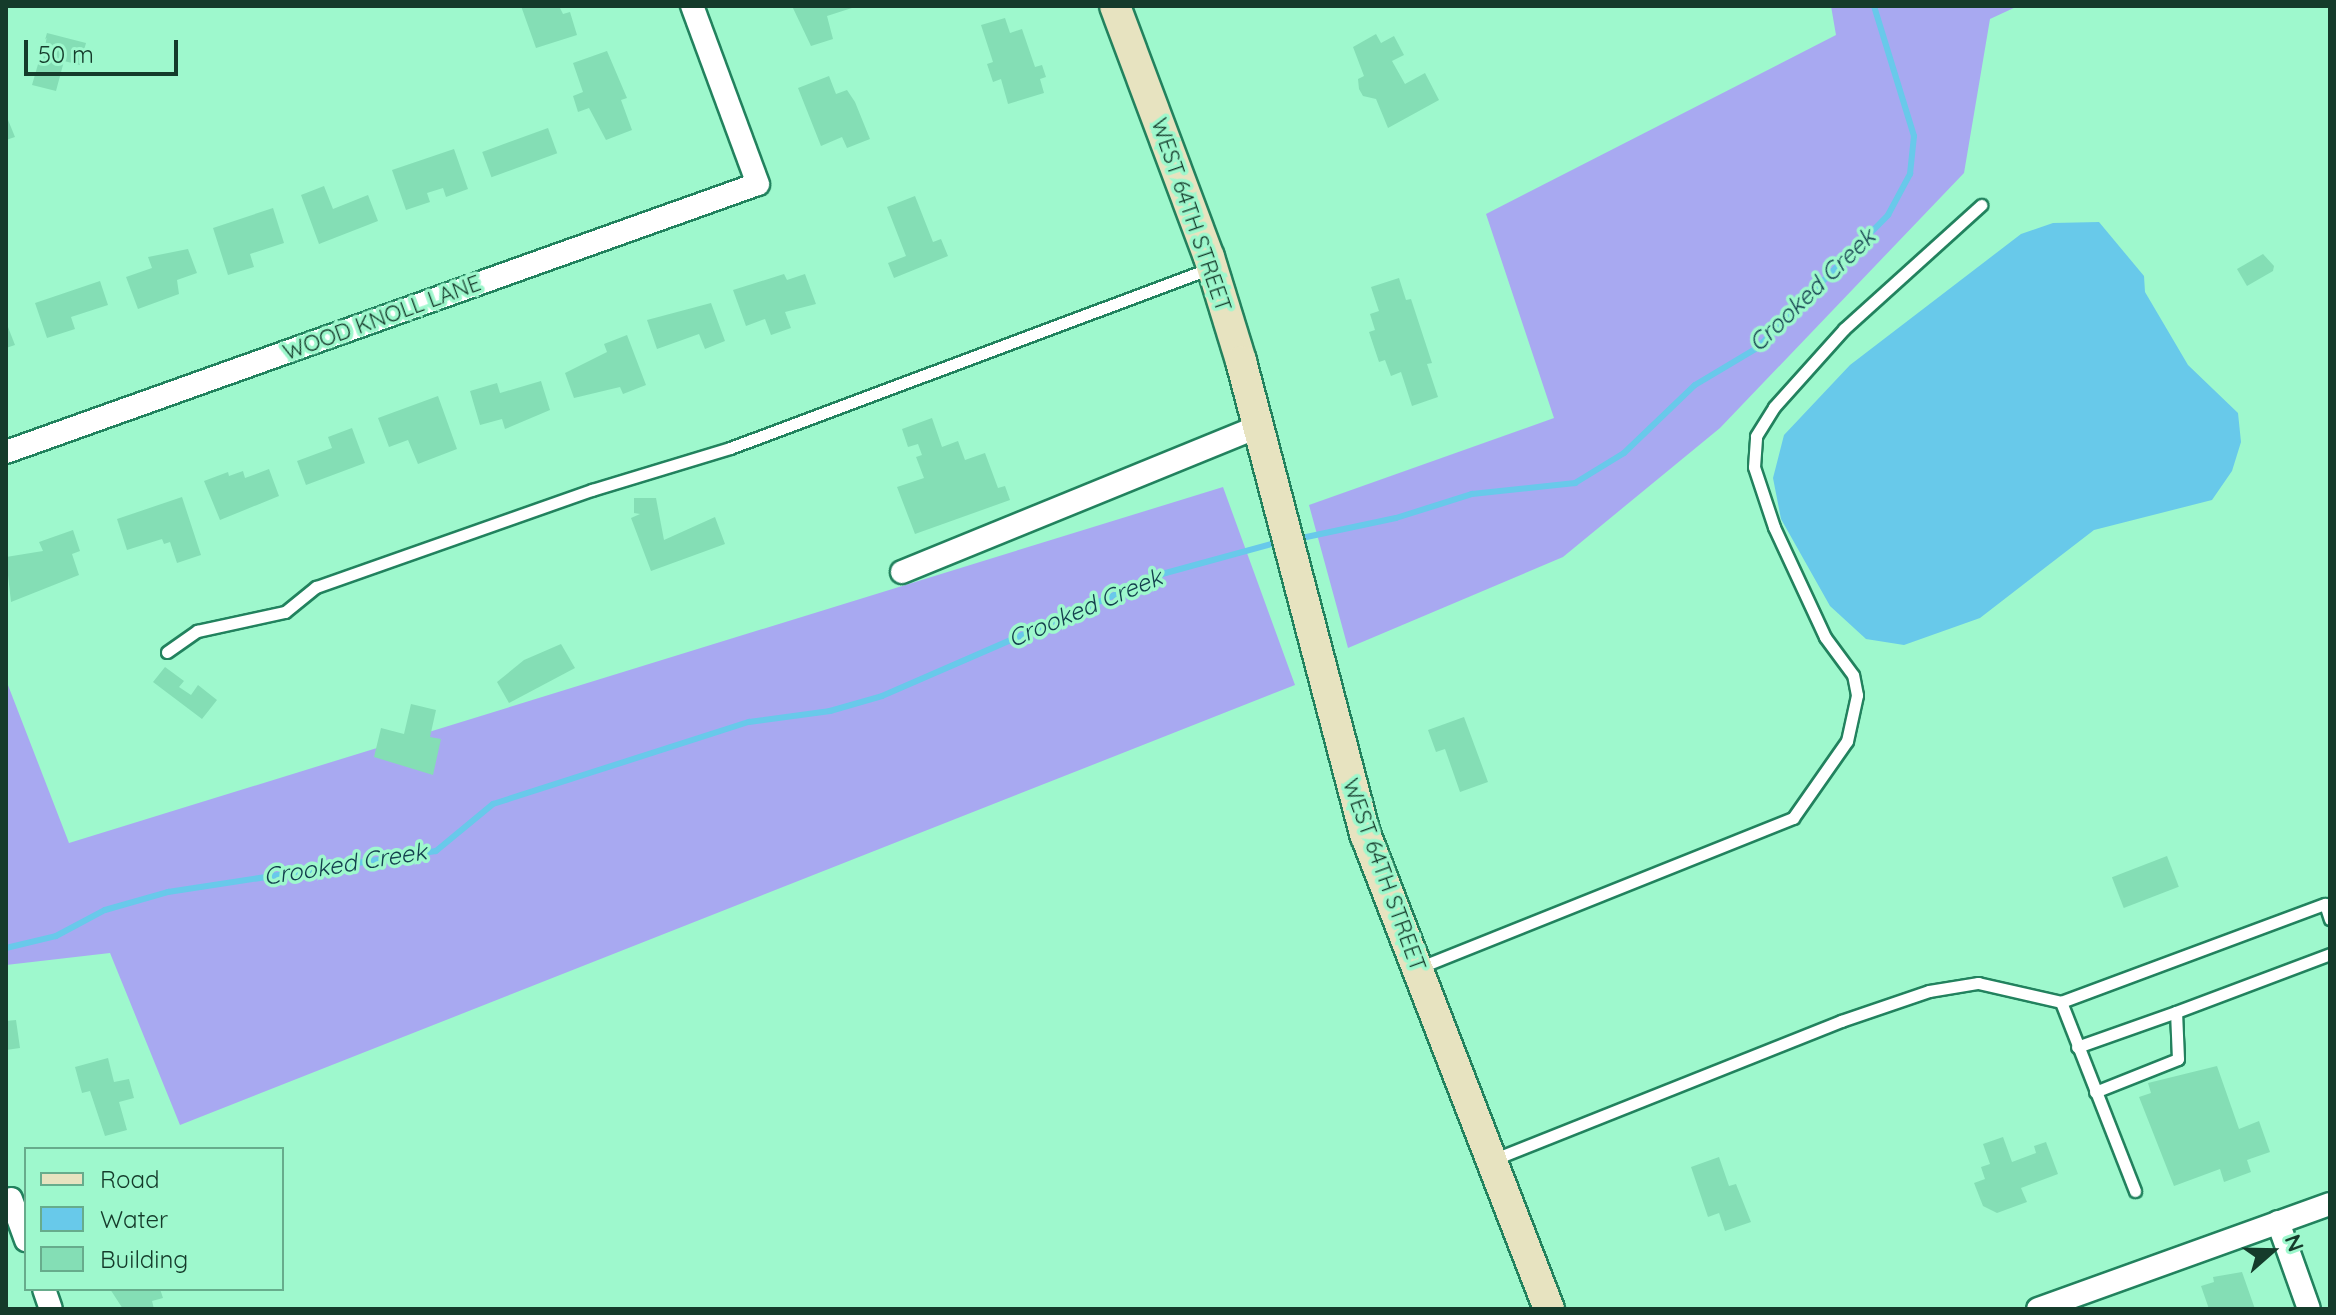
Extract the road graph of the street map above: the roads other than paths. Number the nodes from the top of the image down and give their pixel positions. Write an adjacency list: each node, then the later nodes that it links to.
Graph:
1 (692, 6): 6 (street, WOOD KNOLL LANE)
2 (1115, 6): 4 (street, WEST 64TH STREET)
3 (1981, 205): 11 (lane)
4 (1212, 268): 5 (street, WEST 64TH STREET); 8 (lane)
5 (1258, 427): 7 (street); 11 (street, WEST 64TH STREET)
6 (6, 452)
7 (902, 572)
8 (167, 652)
9 (2330, 919): 12 (lane)
10 (2330, 954): 13 (lane)
11 (1417, 968): 16 (street, WEST 64TH STREET)
12 (2061, 1002): 14 (lane); 16 (lane)
13 (2176, 1012): 14 (lane); 15 (lane)
14 (2077, 1047): 15 (lane)
15 (2095, 1092): 17 (lane)
16 (1492, 1161): 22 (street, WEST 64TH STREET)
17 (2135, 1191)
18 (11, 1199): 21 (street)
19 (2330, 1204): 20 (street)
20 (2278, 1222): 23 (street); 24 (street)
21 (24, 1235)
22 (1549, 1309)
23 (2038, 1309)
24 (2309, 1309)

